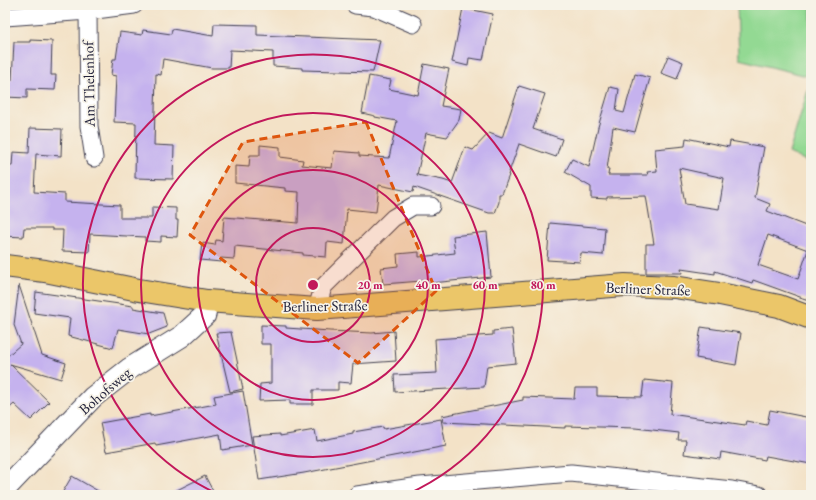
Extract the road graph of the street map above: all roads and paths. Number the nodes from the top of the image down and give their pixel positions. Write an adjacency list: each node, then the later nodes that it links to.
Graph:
1 (134, 5): 3 (street)
2 (355, 5): 5 (street)
3 (88, 11): 4 (street); 6 (street, Am Thelenhof)
4 (5, 16)
5 (413, 24)
6 (94, 158)
7 (431, 206): 10 (street)
8 (5, 266): 9 (main road, Berliner Straße)
9 (207, 301): 10 (main road, Berliner Straße); 12 (street, Bohofsweg)
10 (317, 309): 11 (main road, Berliner Straße)
11 (811, 318)
12 (5, 489)
13 (357, 495): 14 (street)
14 (759, 495)

